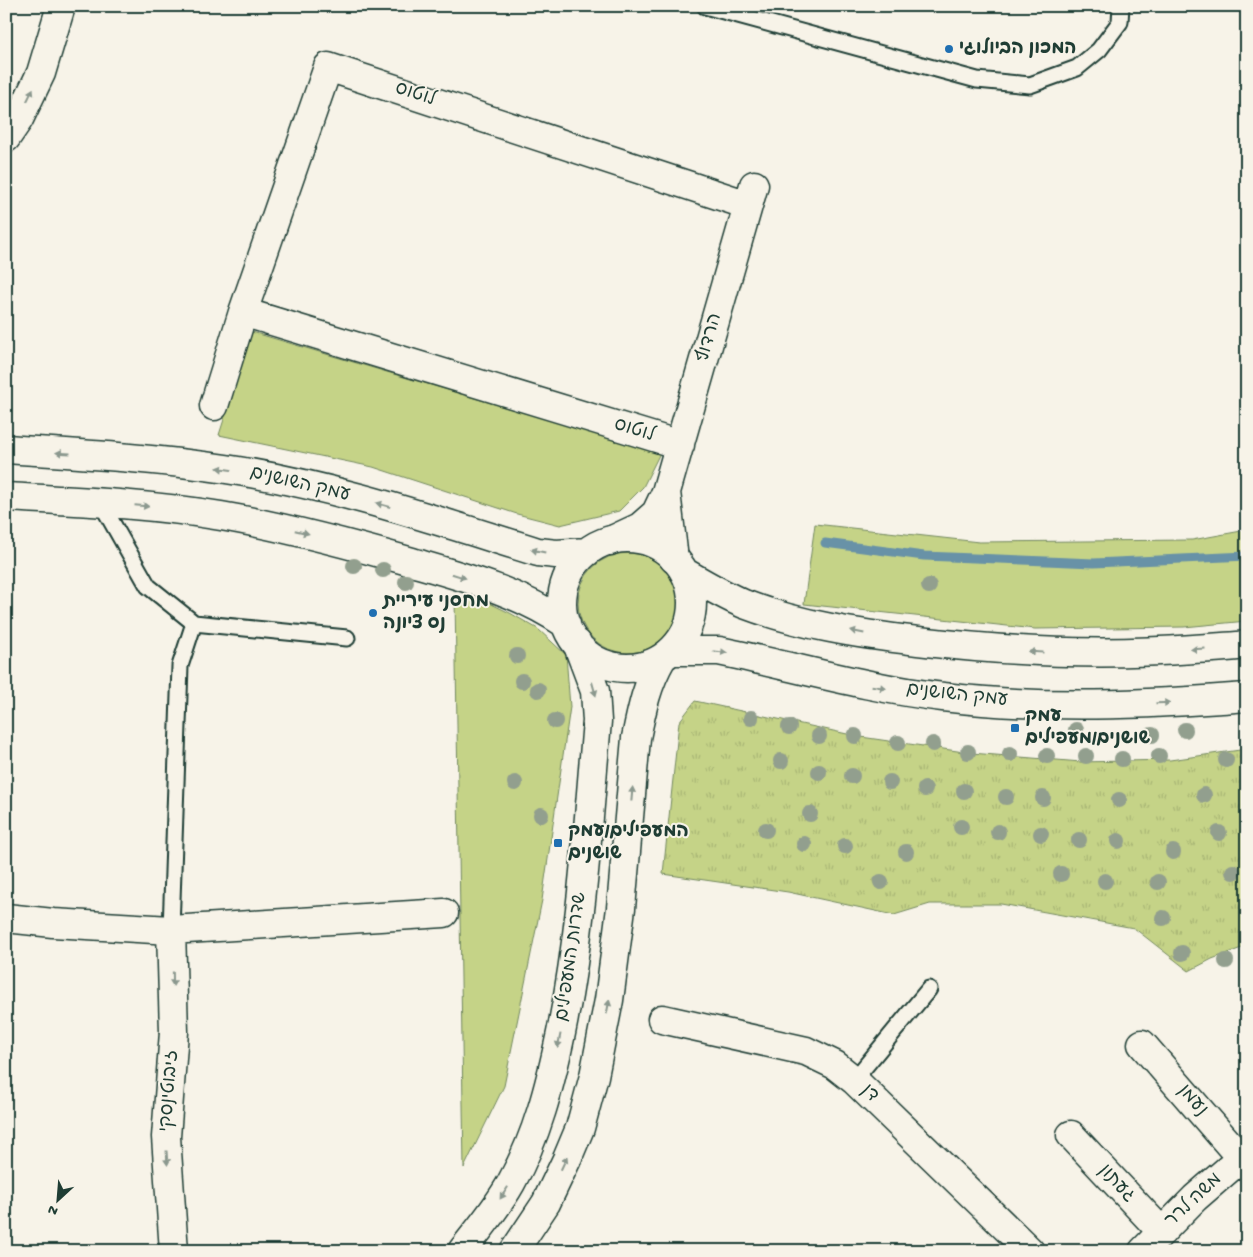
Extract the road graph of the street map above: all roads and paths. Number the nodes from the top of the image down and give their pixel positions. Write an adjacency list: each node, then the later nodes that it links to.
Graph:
1 (61, 6): 4 (street, one-way to 1)
2 (705, 6): 3 (lane)
3 (1121, 6)
4 (6, 138)
5 (751, 195): 6 (street, לוטוס); 8 (street, הרדוף)
6 (243, 312): 7 (street, לוטוס); 8 (street, לוטוס)
7 (214, 406)
8 (680, 445): 10 (street, הרדוף)
9 (6, 449): 13 (street, עמק השושנים, one-way to 9)
10 (666, 492): 13 (street, הרדוף); 14 (street, הרדוף)
11 (6, 497): 12 (street)
12 (101, 503): 15 (lane); 16 (street, one-way to 16)
13 (598, 547): 14 (street); 16 (street)
14 (679, 565): 18 (street, one-way to 14); 19 (street)
15 (194, 623): 17 (lane); 23 (lane)
16 (571, 634): 19 (street); 33 (street, שדרות המעפילים, one-way to 33)
17 (347, 638)
18 (1247, 645)
19 (667, 654): 20 (street, עמק השושנים, one-way to 20); 31 (street, one-way to 19)
20 (1247, 697)
21 (444, 913): 23 (street)
22 (6, 918): 23 (street)
23 (171, 930): 32 (street, ז'בוטינסקי, one-way to 32)
24 (929, 989): 27 (lane)
25 (662, 1019): 27 (street, דן)
26 (1142, 1044): 29 (street, נעמן)
27 (854, 1080): 34 (street, דן)
28 (1071, 1135): 30 (street, געתון)
29 (1244, 1156): 30 (street, משה לרר)
30 (1152, 1242)
31 (520, 1245)
32 (174, 1251)
33 (462, 1251)
34 (1030, 1251)

